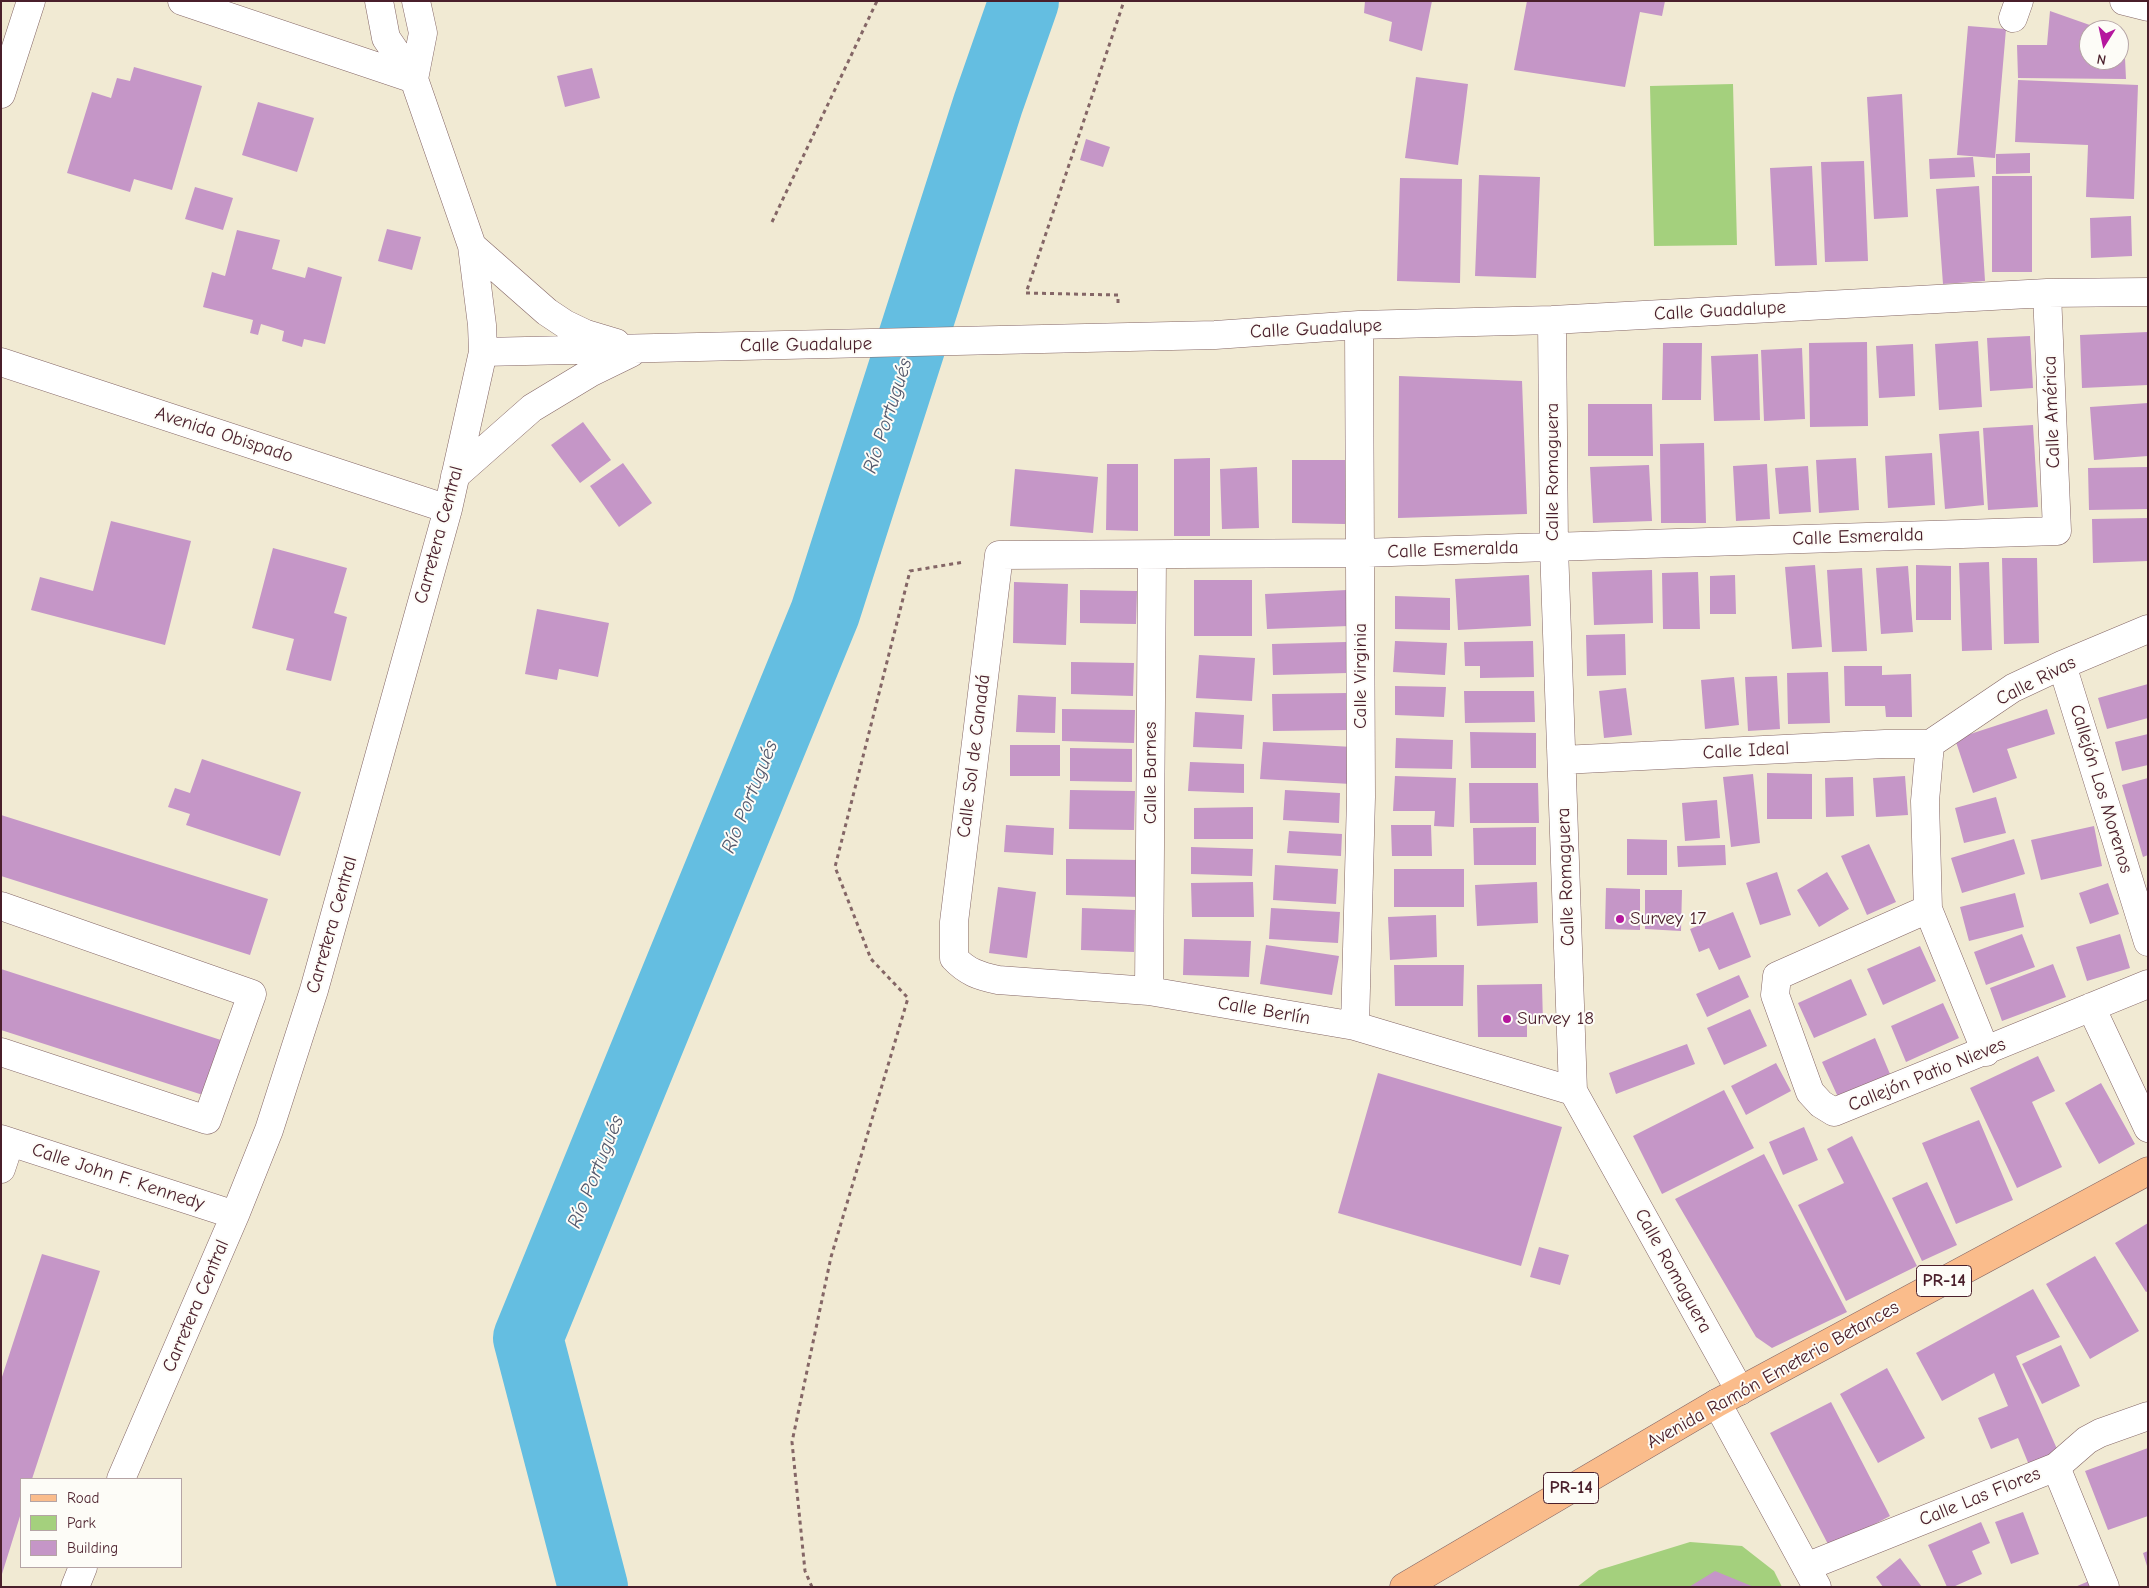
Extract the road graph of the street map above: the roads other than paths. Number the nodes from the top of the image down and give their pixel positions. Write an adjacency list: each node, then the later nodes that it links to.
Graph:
1 (32, 1): 8 (street)
2 (182, 1): 7 (street)
3 (379, 1): 7 (street, Carretera Central)
4 (416, 1): 7 (street)
5 (2124, 1): 6 (street)
6 (2148, 7)
7 (414, 79): 9 (street, Carretera Central)
8 (1, 94)
9 (472, 246): 14 (street); 15 (street, Carretera Central)
10 (2148, 292): 11 (street, Calle Guadalupe)
11 (2047, 293): 12 (street, Calle Guadalupe); 19 (street, Calle América)
12 (1552, 320): 13 (street, Calle Guadalupe); 20 (street, Calle Romaguera)
13 (1359, 325): 14 (street, Calle Guadalupe); 21 (street, Calle Virginia)
14 (639, 350): 15 (street, Calle Guadalupe); 17 (street)
15 (483, 352): 17 (street, Carretera Central)
16 (1, 362): 18 (street, Avenida Obispado)
17 (455, 476): 18 (street, Carretera Central)
18 (448, 509): 43 (street, Carretera Central)
19 (2056, 531): 20 (street, Calle Esmeralda)
20 (1554, 547): 21 (street, Calle Esmeralda); 27 (street, Calle Romaguera)
21 (1360, 553): 23 (street, Calle Esmeralda); 35 (street, Calle Virginia)
22 (999, 555): 23 (street, Calle Esmeralda); 31 (street, Calle Sol de Canadá)
23 (1152, 555): 33 (street, Calle Barnes)
24 (2148, 629): 25 (street, Calle Rivas)
25 (2062, 665): 26 (street, Calle Rivas); 30 (street, Callejón Los Morenos)
26 (1930, 744): 27 (street, Calle Ideal); 29 (street)
27 (1562, 760): 38 (street, Calle Romaguera)
28 (1, 906): 36 (street)
29 (1928, 910): 37 (street); 37 (street, Callejón Patio Nieves)
30 (2148, 942)
31 (954, 958): 33 (street, Calle Berlín)
32 (2148, 984): 34 (street, Callejón Patio Nieves)
33 (1149, 991): 35 (street, Calle Berlín)
34 (2091, 1007): 37 (street, Callejón Patio Nieves); 39 (street)
35 (1355, 1026): 38 (street, Calle Berlín)
36 (1, 1052)
37 (1986, 1052)
38 (1573, 1091): 44 (street, Calle Romaguera)
39 (2148, 1128)
40 (5, 1140): 41 (street); 43 (street, Calle John F. Kennedy)
41 (1, 1169)
42 (2148, 1171): 44 (main road, Avenida Ramón Emeterio Betances / PR-14)
43 (235, 1215): 47 (street, Carretera Central)
44 (1728, 1397): 49 (street, Calle Romaguera); 51 (main road, Avenida Ramón Emeterio Betances / PR-14)
45 (2148, 1416): 46 (street, Calle Las Flores)
46 (2056, 1466): 49 (street, Calle Las Flores); 52 (street)
47 (121, 1478)
48 (84, 1568): 50 (street)
49 (1812, 1577)
50 (75, 1587)
51 (1404, 1587)
52 (2105, 1587)

